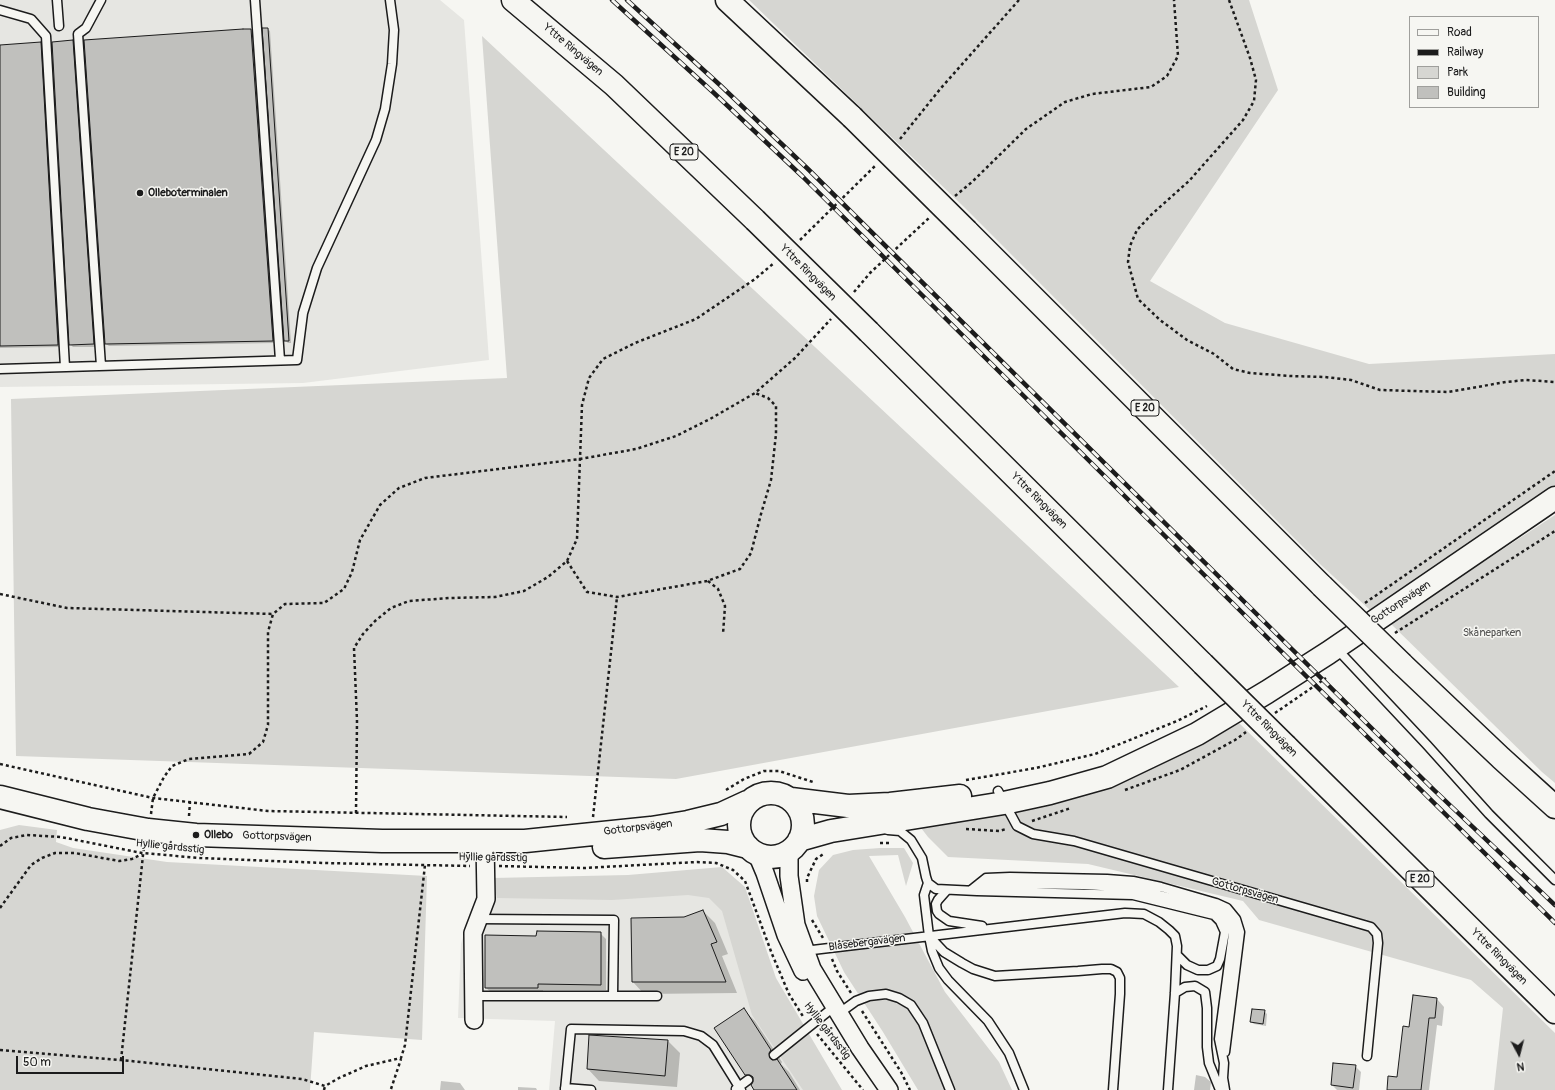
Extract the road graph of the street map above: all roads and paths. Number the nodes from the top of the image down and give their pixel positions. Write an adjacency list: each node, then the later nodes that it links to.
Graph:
1 (57, 0): 12 (lane)
2 (101, 0): 23 (lane)
3 (255, 0): 22 (lane)
4 (390, 0): 22 (lane)
5 (498, 0): 13 (main road)
6 (513, 0): 13 (main road, Yttre Ringvägen / E 20)
7 (727, 0): 46 (main road, E 20, bridge)
8 (1019, 0): 14 (path)
9 (1174, 0): 16 (path)
10 (1229, 0): 26 (path)
11 (0, 10): 24 (lane)
12 (59, 26)
13 (614, 85): 79 (main road, Yttre Ringvägen / E 20, bridge)
14 (898, 141)
15 (877, 164): 18 (path)
16 (954, 197)
17 (931, 217): 20 (path)
18 (800, 241)
19 (778, 260): 28 (path)
20 (851, 296)
21 (832, 318): 27 (path)
22 (280, 360): 23 (lane)
23 (101, 366): 24 (lane)
24 (65, 367): 25 (lane)
25 (0, 369)
26 (1555, 382)
27 (755, 393): 28 (path); 31 (path)
28 (580, 459): 30 (path); 34 (path)
29 (1555, 498): 36 (main road, Gottorpsvägen)
30 (568, 561): 33 (path); 47 (path)
31 (707, 581): 33 (path); 35 (path)
32 (0, 594): 34 (path)
33 (618, 597): 52 (path)
34 (273, 614): 42 (path)
35 (722, 634)
36 (1335, 648): 41 (main road, Gottorpsvägen); 62 (lane)
37 (0, 764): 42 (path)
38 (814, 783): 39 (path)
39 (722, 793)
40 (0, 797): 54 (main road, Gottorpsvägen)
41 (1002, 797): 43 (main road, Gottorpsvägen); 53 (main road, Gottorpsvägen); 85 (lane, Gottorpsvägen)
42 (153, 798): 44 (path)
43 (790, 799): 45 (main road, Gottorpsvägen); 57 (main road)
44 (190, 802): 47 (path); 48 (path)
45 (748, 802): 55 (main road, Gottorpsvägen); 58 (main road)
46 (1555, 807)
47 (356, 812): 49 (path)
48 (189, 816)
49 (569, 817)
50 (601, 817): 52 (path)
51 (585, 818): 52 (path)
52 (593, 818)
53 (864, 826): 57 (main road, Gottorpsvägen); 63 (lane)
54 (485, 841): 55 (main road, Gottorpsvägen); 61 (street)
55 (525, 841): 58 (main road, Gottorpsvägen)
56 (0, 846): 59 (path, Hyllie gårdsstig)
57 (794, 846): 58 (main road, Gottorpsvägen); 72 (street)
58 (752, 851): 72 (street)
59 (142, 853): 60 (path, Hyllie gårdsstig); 66 (path); 87 (path)
60 (425, 864): 61 (path, Hyllie gårdsstig); 86 (path)
61 (486, 866): 68 (street); 82 (path, Hyllie gårdsstig)
62 (1555, 880)
63 (928, 883): 64 (lane); 70 (lane)
64 (946, 891): 65 (lane); 69 (lane)
65 (974, 891): 73 (lane); 103 (lane)
66 (0, 908)
67 (809, 915): 71 (path)
68 (478, 919): 75 (street); 76 (lane)
69 (993, 928): 70 (lane, Blåsebergavägen); 73 (lane)
70 (929, 936): 71 (lane, Blåsebergavägen); 99 (lane); 100 (lane)
71 (828, 947): 72 (lane, Blåsebergavägen); 78 (path)
72 (799, 952): 80 (street)
73 (1177, 956): 74 (lane)
74 (1176, 993): 101 (lane); 102 (lane)
75 (473, 996): 76 (lane); 81 (street)
76 (614, 996): 77 (lane)
77 (657, 996)
78 (856, 1001): 80 (lane); 97 (path); 98 (lane)
79 (1555, 1012)
80 (834, 1013): 82 (lane); 96 (street)
81 (474, 1020)
82 (810, 1025): 84 (lane); 93 (path, Hyllie gårdsstig)
83 (0, 1050): 87 (path)
84 (774, 1055)
85 (1367, 1056)
86 (401, 1058): 89 (path); 90 (path)
87 (121, 1060): 89 (path)
88 (748, 1080): 92 (lane)
89 (325, 1086): 94 (path)
90 (391, 1089)
91 (565, 1089): 92 (lane); 95 (lane)
92 (739, 1089)
93 (863, 1089)
94 (324, 1090)
95 (591, 1090)
96 (889, 1090)
97 (910, 1090)
98 (950, 1090)
99 (1024, 1090)
100 (1113, 1090)
101 (1168, 1090)
102 (1220, 1090)
103 (1225, 1090)

